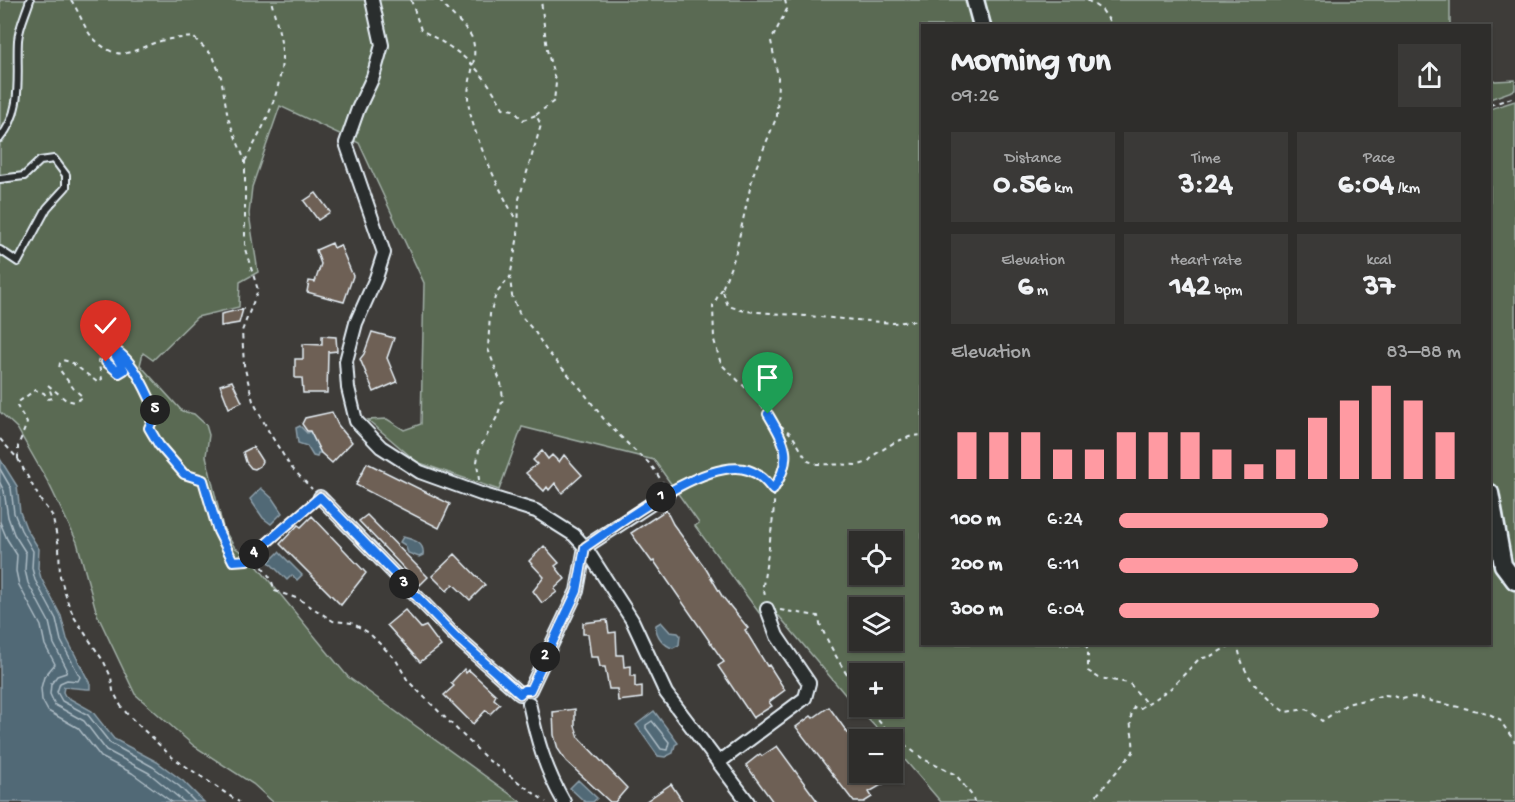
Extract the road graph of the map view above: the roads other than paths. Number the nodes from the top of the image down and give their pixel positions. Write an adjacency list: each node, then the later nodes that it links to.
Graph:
1 (30, 0): 5 (lane)
2 (372, 0): 11 (street)
3 (975, 0): 4 (main road)
4 (981, 24)
5 (0, 138)
6 (0, 179): 7 (lane)
7 (0, 250)
8 (668, 493): 11 (street)
9 (320, 497): 14 (street)
10 (1491, 499): 12 (main road)
11 (585, 547): 14 (street); 15 (street)
12 (1515, 581)
13 (767, 609): 15 (street)
14 (527, 696): 16 (street)
15 (718, 763): 17 (street)
16 (564, 802)
17 (748, 802)

